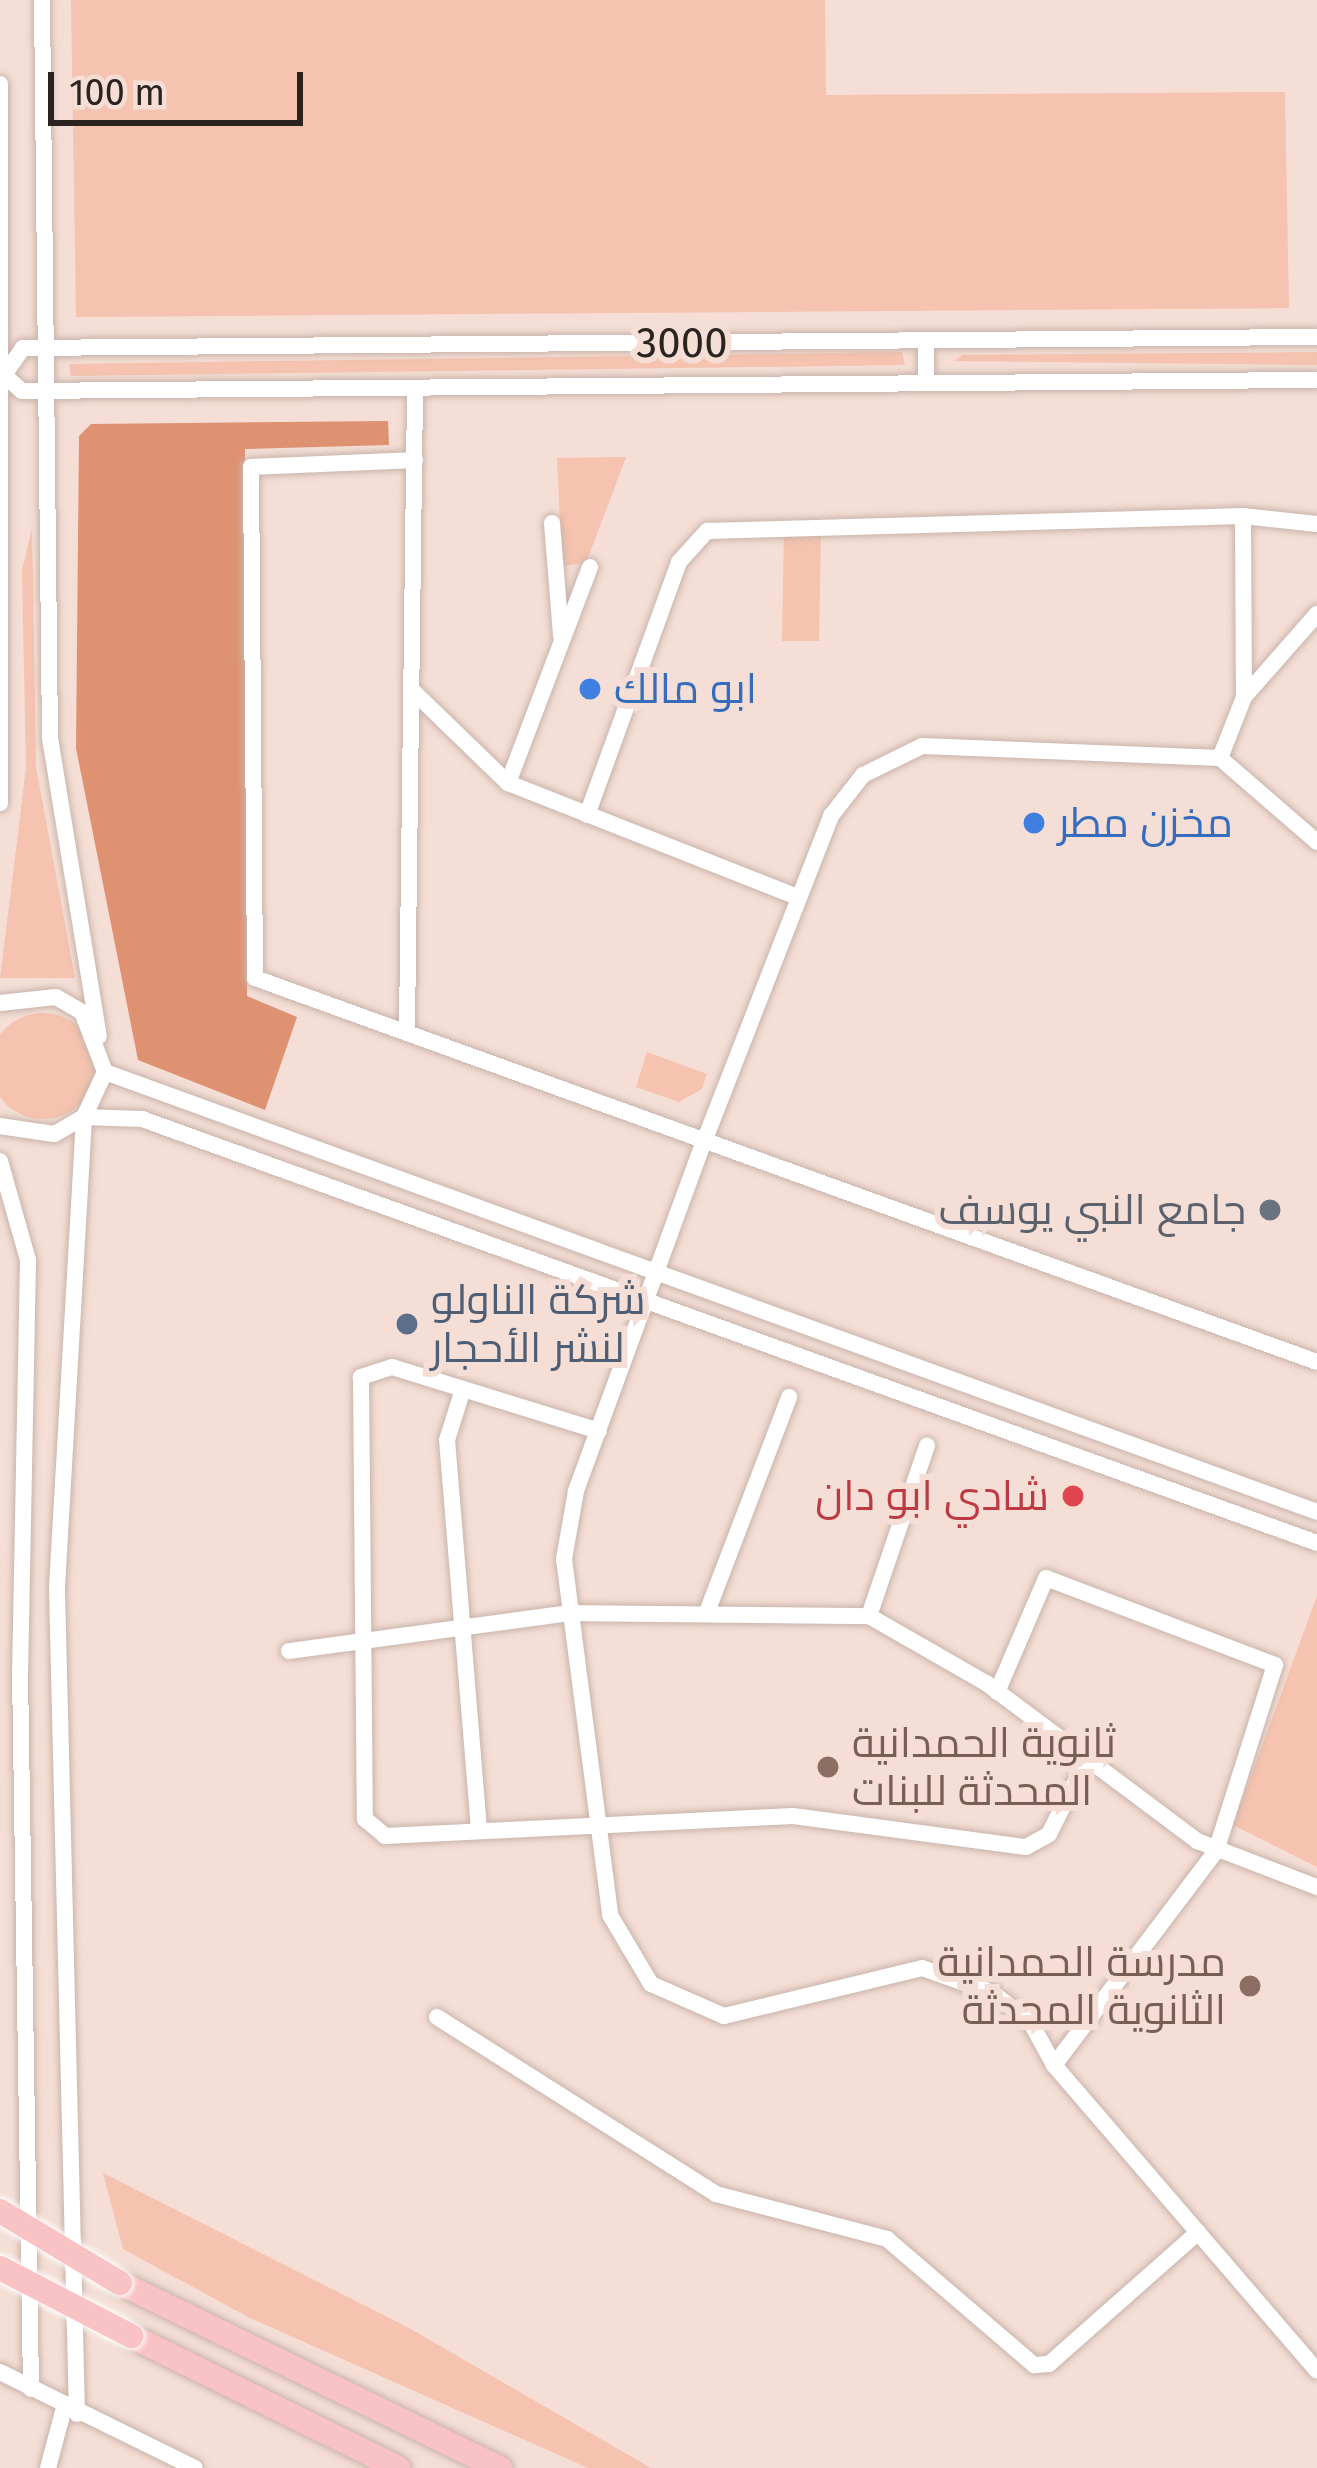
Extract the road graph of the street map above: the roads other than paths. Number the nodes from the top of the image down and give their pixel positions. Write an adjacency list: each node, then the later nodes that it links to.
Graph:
1 (42, 0): 5 (street)
2 (0, 84): 6 (street)
3 (1317, 338): 4 (street, 3000)
4 (926, 341): 5 (street, 3000); 8 (street)
5 (46, 347): 6 (street); 10 (street)
6 (2, 375): 10 (street, 3000); 22 (street)
7 (1317, 380): 8 (street, 3000)
8 (926, 383): 9 (street, 3000)
9 (415, 388): 10 (street, 3000); 11 (street)
10 (46, 390): 28 (street)
11 (415, 460): 18 (street); 27 (street)
12 (1243, 516): 14 (street); 19 (street); 23 (street)
13 (552, 523): 17 (street)
14 (1317, 524)
15 (590, 566): 17 (street)
16 (1317, 614): 19 (street)
17 (562, 641): 21 (street)
18 (414, 692): 21 (street); 27 (street)
19 (1244, 697): 20 (street)
20 (1220, 758): 24 (street); 25 (street)
21 (508, 782): 23 (street)
22 (0, 802)
23 (587, 815): 25 (street)
24 (1317, 842)
25 (798, 897): 32 (street)
26 (0, 1003): 28 (street)
27 (407, 1028): 32 (street)
28 (99, 1036): 29 (street)
29 (105, 1072): 30 (street); 34 (street)
30 (84, 1117): 31 (street); 35 (street); 63 (street)
31 (0, 1126)
32 (704, 1141): 34 (street); 36 (street)
33 (0, 1161): 62 (street)
34 (658, 1274): 35 (street); 41 (street)
35 (649, 1301): 39 (street); 42 (street)
36 (1317, 1362)
37 (464, 1389): 39 (street); 46 (street); 47 (street)
38 (789, 1397): 43 (street)
39 (599, 1431): 44 (street)
40 (927, 1446): 45 (street)
41 (1317, 1512)
42 (1317, 1543)
43 (709, 1607): 44 (street); 45 (street)
44 (569, 1613): 46 (street); 51 (street)
45 (869, 1616): 49 (street)
46 (460, 1628): 47 (street); 52 (street)
47 (359, 1641): 48 (street); 52 (street)
48 (289, 1651)
49 (997, 1691): 50 (street); 53 (street)
50 (1086, 1761): 51 (street); 53 (street)
51 (604, 1820): 52 (street); 56 (street)
52 (479, 1829)
53 (1216, 1851): 54 (street); 56 (street)
54 (1317, 1887)
55 (437, 2017): 58 (street)
56 (1054, 2065): 58 (street)
57 (0, 2211): 67 (highway, bridge)
58 (1198, 2232): 60 (street)
59 (0, 2267): 66 (highway, bridge)
60 (1317, 2371)
61 (0, 2372): 62 (street)
62 (31, 2389): 63 (street)
63 (71, 2411): 64 (street); 65 (street)
64 (48, 2468)
65 (195, 2468)
66 (398, 2468)
67 (500, 2468)

